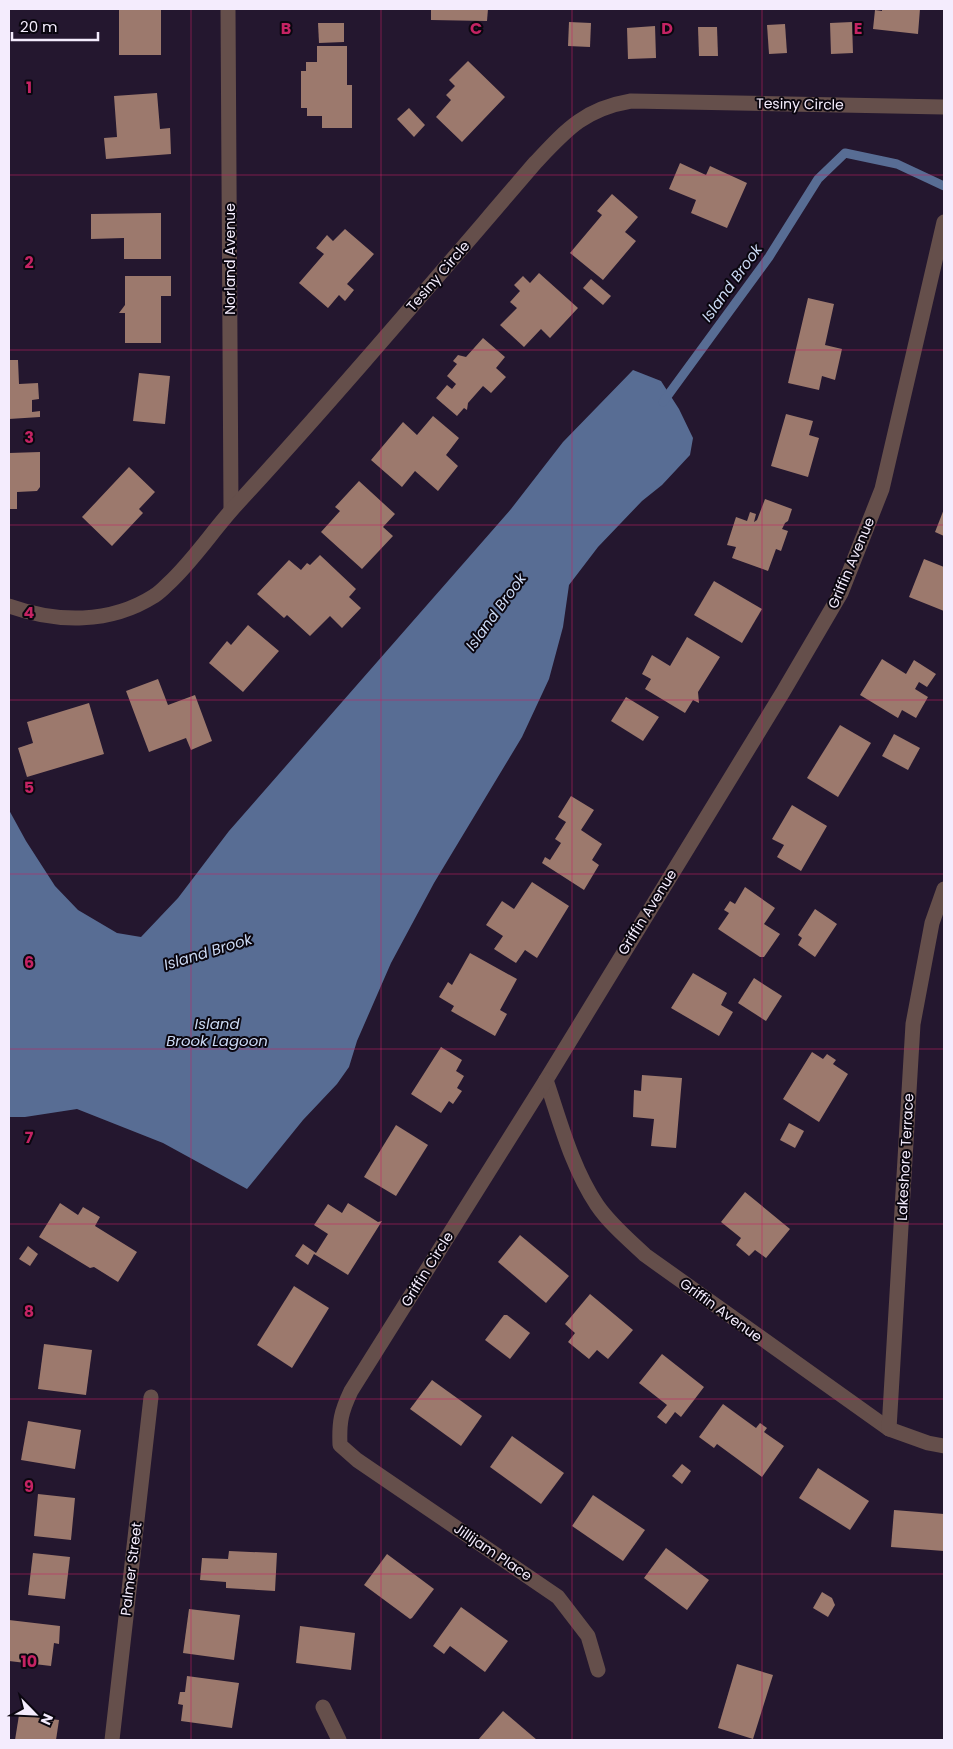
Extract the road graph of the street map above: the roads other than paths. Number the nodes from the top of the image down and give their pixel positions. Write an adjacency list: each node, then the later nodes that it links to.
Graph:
1 (228, 9): 4 (street, Norland Avenue)
2 (944, 107): 4 (street, Tesiny Circle)
3 (944, 222): 7 (street, Griffin Avenue)
4 (231, 510): 5 (street, Tesiny Circle)
5 (9, 606)
6 (944, 889): 9 (street, Lakeshore Terrace)
7 (546, 1080): 9 (street, Griffin Avenue); 11 (street, Griffin Circle)
8 (151, 1397): 14 (street, Palmer Street)
9 (888, 1429): 10 (street, Griffin Avenue)
10 (944, 1446)
11 (357, 1460): 12 (street, Jillijam Place)
12 (598, 1670)
13 (323, 1707): 15 (street)
14 (112, 1740)
15 (339, 1740)

